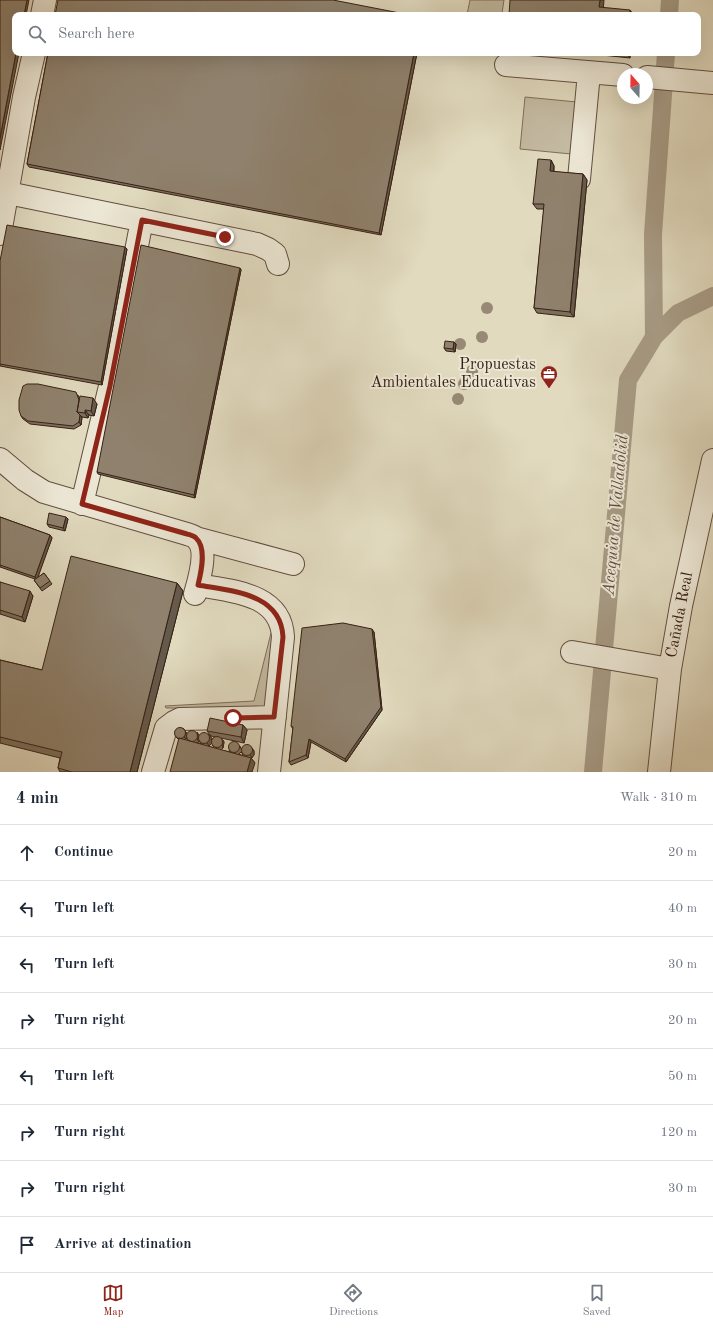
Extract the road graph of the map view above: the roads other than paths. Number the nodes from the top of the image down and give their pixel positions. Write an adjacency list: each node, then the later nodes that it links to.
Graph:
1 (45, 0): 2 (street)
2 (43, 12)
3 (33, 56): 10 (street)
4 (506, 65): 5 (street)
5 (589, 73): 6 (street); 9 (street)
6 (617, 75)
7 (653, 78): 8 (street)
8 (713, 83)
9 (580, 179)
10 (6, 186): 11 (street); 12 (street)
11 (142, 220): 13 (street); 16 (street)
12 (0, 234)
13 (278, 264)
14 (0, 459): 16 (street)
15 (713, 460): 20 (street, Cañada Real)
16 (82, 504): 17 (street)
17 (196, 538): 18 (street); 21 (street)
18 (293, 564)
19 (572, 652): 20 (street)
20 (670, 669): 24 (street, Cañada Real)
21 (274, 717): 22 (street); 23 (street)
22 (153, 772)
23 (269, 772)
24 (659, 772)

